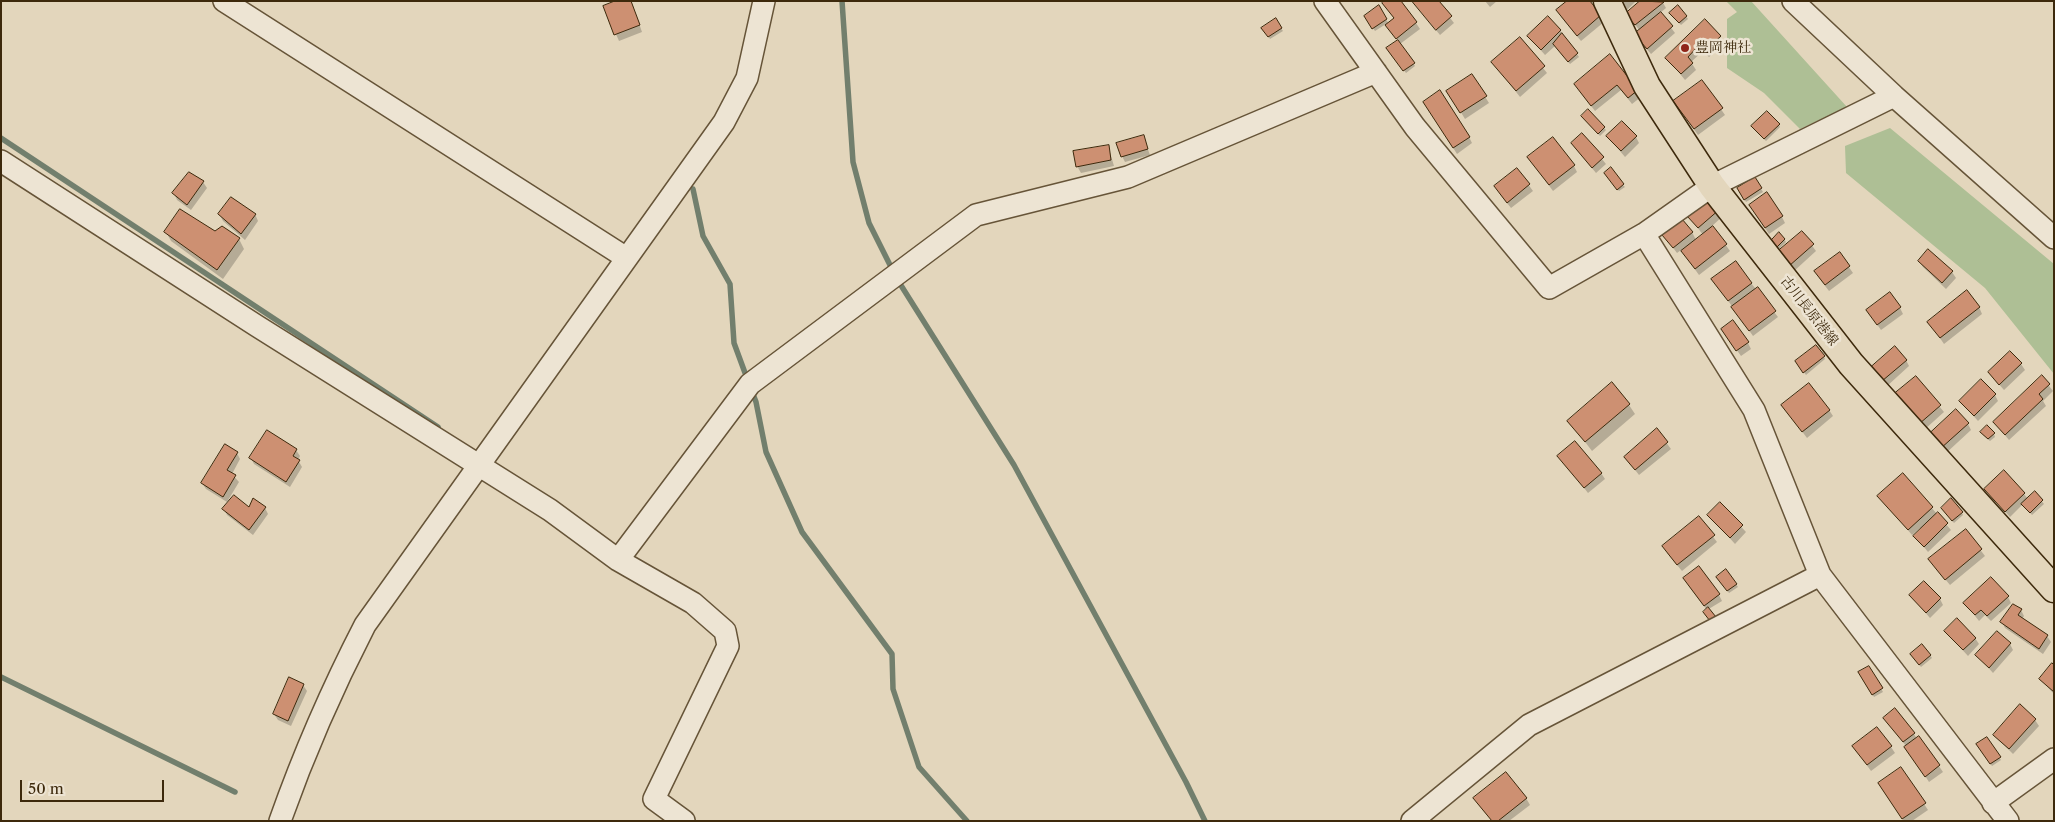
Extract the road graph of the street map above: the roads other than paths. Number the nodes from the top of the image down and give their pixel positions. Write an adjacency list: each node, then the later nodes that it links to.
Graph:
1 (224, 1): 12 (street)
2 (764, 1): 12 (street)
3 (1325, 1): 6 (street)
4 (1607, 1): 9 (main road, 古川長原港線)
5 (1793, 1): 7 (street)
6 (1376, 72): 10 (street); 14 (street)
7 (1894, 96): 9 (street); 11 (street)
8 (1, 161): 13 (street)
9 (1712, 186): 10 (street); 16 (main road, 古川長原港線)
10 (1644, 234): 15 (street)
11 (2054, 238)
12 (625, 257): 13 (street)
13 (478, 466): 14 (street); 19 (street)
14 (618, 560): 20 (street)
15 (1820, 575): 18 (street); 21 (street)
16 (2054, 589)
17 (2054, 759): 18 (street)
18 (1993, 803): 22 (street)
19 (280, 821)
20 (684, 821)
21 (1412, 821)
22 (2008, 821)

